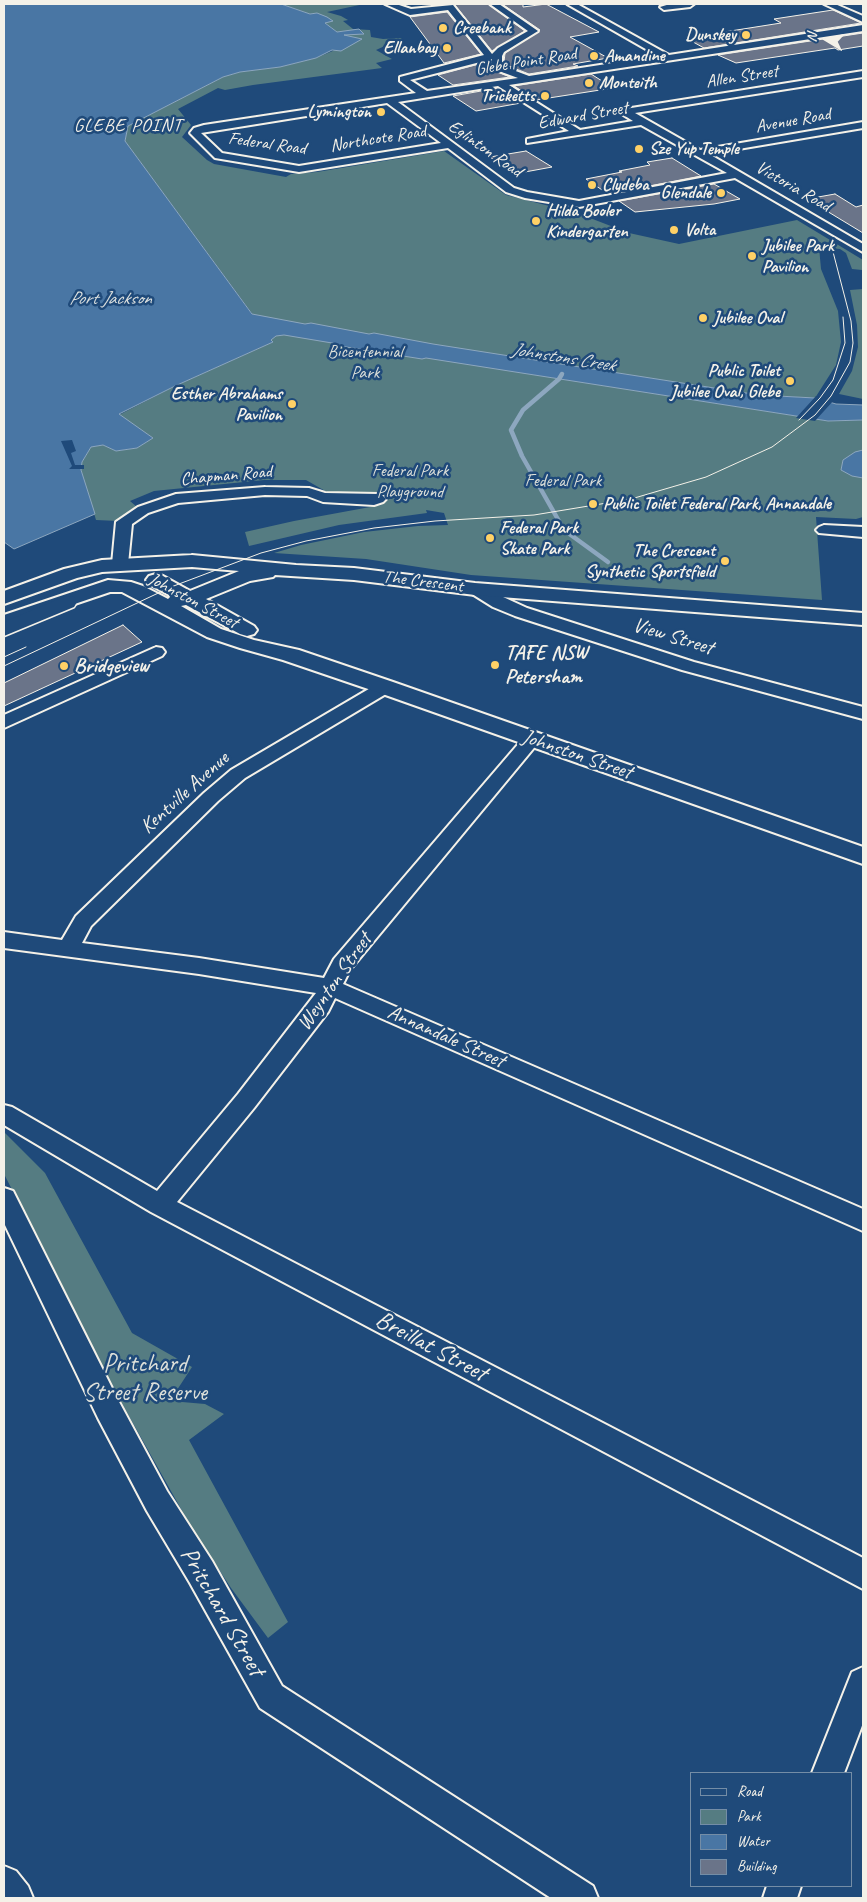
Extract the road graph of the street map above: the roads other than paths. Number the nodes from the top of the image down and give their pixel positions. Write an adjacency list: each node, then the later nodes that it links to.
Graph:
1 (389, 4): 9 (street)
2 (494, 4): 9 (street)
3 (571, 4): 10 (street)
4 (690, 4): 6 (street)
5 (828, 4): 7 (street)
6 (664, 7)
7 (863, 19)
8 (863, 28): 10 (street, Glebe Point Road)
9 (493, 56): 12 (street); 14 (street)
10 (668, 58): 12 (street, Glebe Point Road)
11 (863, 74): 16 (street, Allen Street)
12 (527, 78): 13 (street, Glebe Point Road)
13 (500, 83): 14 (street, Glebe Point Road); 20 (street)
14 (424, 94): 15 (street, Glebe Point Road)
15 (388, 100): 19 (street, Glebe Point Road); 22 (street, Eglinton Road)
16 (625, 112): 17 (street, Victoria Road)
17 (642, 122): 20 (street, Edward Street); 23 (street, Victoria Road)
18 (863, 125): 23 (street, Avenue Road)
19 (195, 132): 24 (street, Federal Road)
20 (578, 133): 21 (street, Edward Street)
21 (531, 141)
22 (450, 145): 24 (street, Northcote Road); 25 (street, Eglinton Road)
23 (698, 153): 25 (street, Victoria Road)
24 (313, 168)
25 (736, 175): 26 (street, Victoria Road)
26 (863, 249)
27 (378, 499): 30 (street, Chapman Road)
28 (824, 530): 29 (street)
29 (863, 532)
30 (120, 564): 31 (main road, The Crescent); 33 (main road, The Crescent); 34 (main road, Johnston Street); 36 (main road)
31 (296, 571): 32 (main road, The Crescent); 34 (main road)
32 (475, 589): 37 (main road, The Crescent); 43 (street, View Street)
33 (4, 598)
34 (188, 599): 36 (main road); 41 (main road, Johnston Street)
35 (66, 602): 36 (main road, Johnston Street); 38 (main road); 39 (highway)
36 (157, 602): 41 (main road, Johnston Street)
37 (858, 618)
38 (4, 622)
39 (4, 630)
40 (156, 652): 44 (street)
41 (291, 655): 42 (main road, Johnston Street)
42 (385, 687): 45 (main road, Johnston Street); 48 (street, Kentville Avenue)
43 (863, 713)
44 (4, 722)
45 (532, 739): 46 (main road, Johnston Street); 49 (street, Weynton Street)
46 (863, 856)
47 (4, 940): 48 (street, Annandale Street)
48 (68, 948): 49 (street, Annandale Street)
49 (330, 987): 52 (street, Weynton Street); 53 (street, Annandale Street)
50 (4, 1114): 52 (street, Breillat Street)
51 (4, 1198): 59 (street, Pritchard Street)
52 (160, 1205): 54 (street, Breillat Street)
53 (863, 1220)
54 (863, 1574)
55 (863, 1683): 56 (street)
56 (828, 1772)
57 (4, 1883): 58 (street)
58 (16, 1898)
59 (581, 1898)

